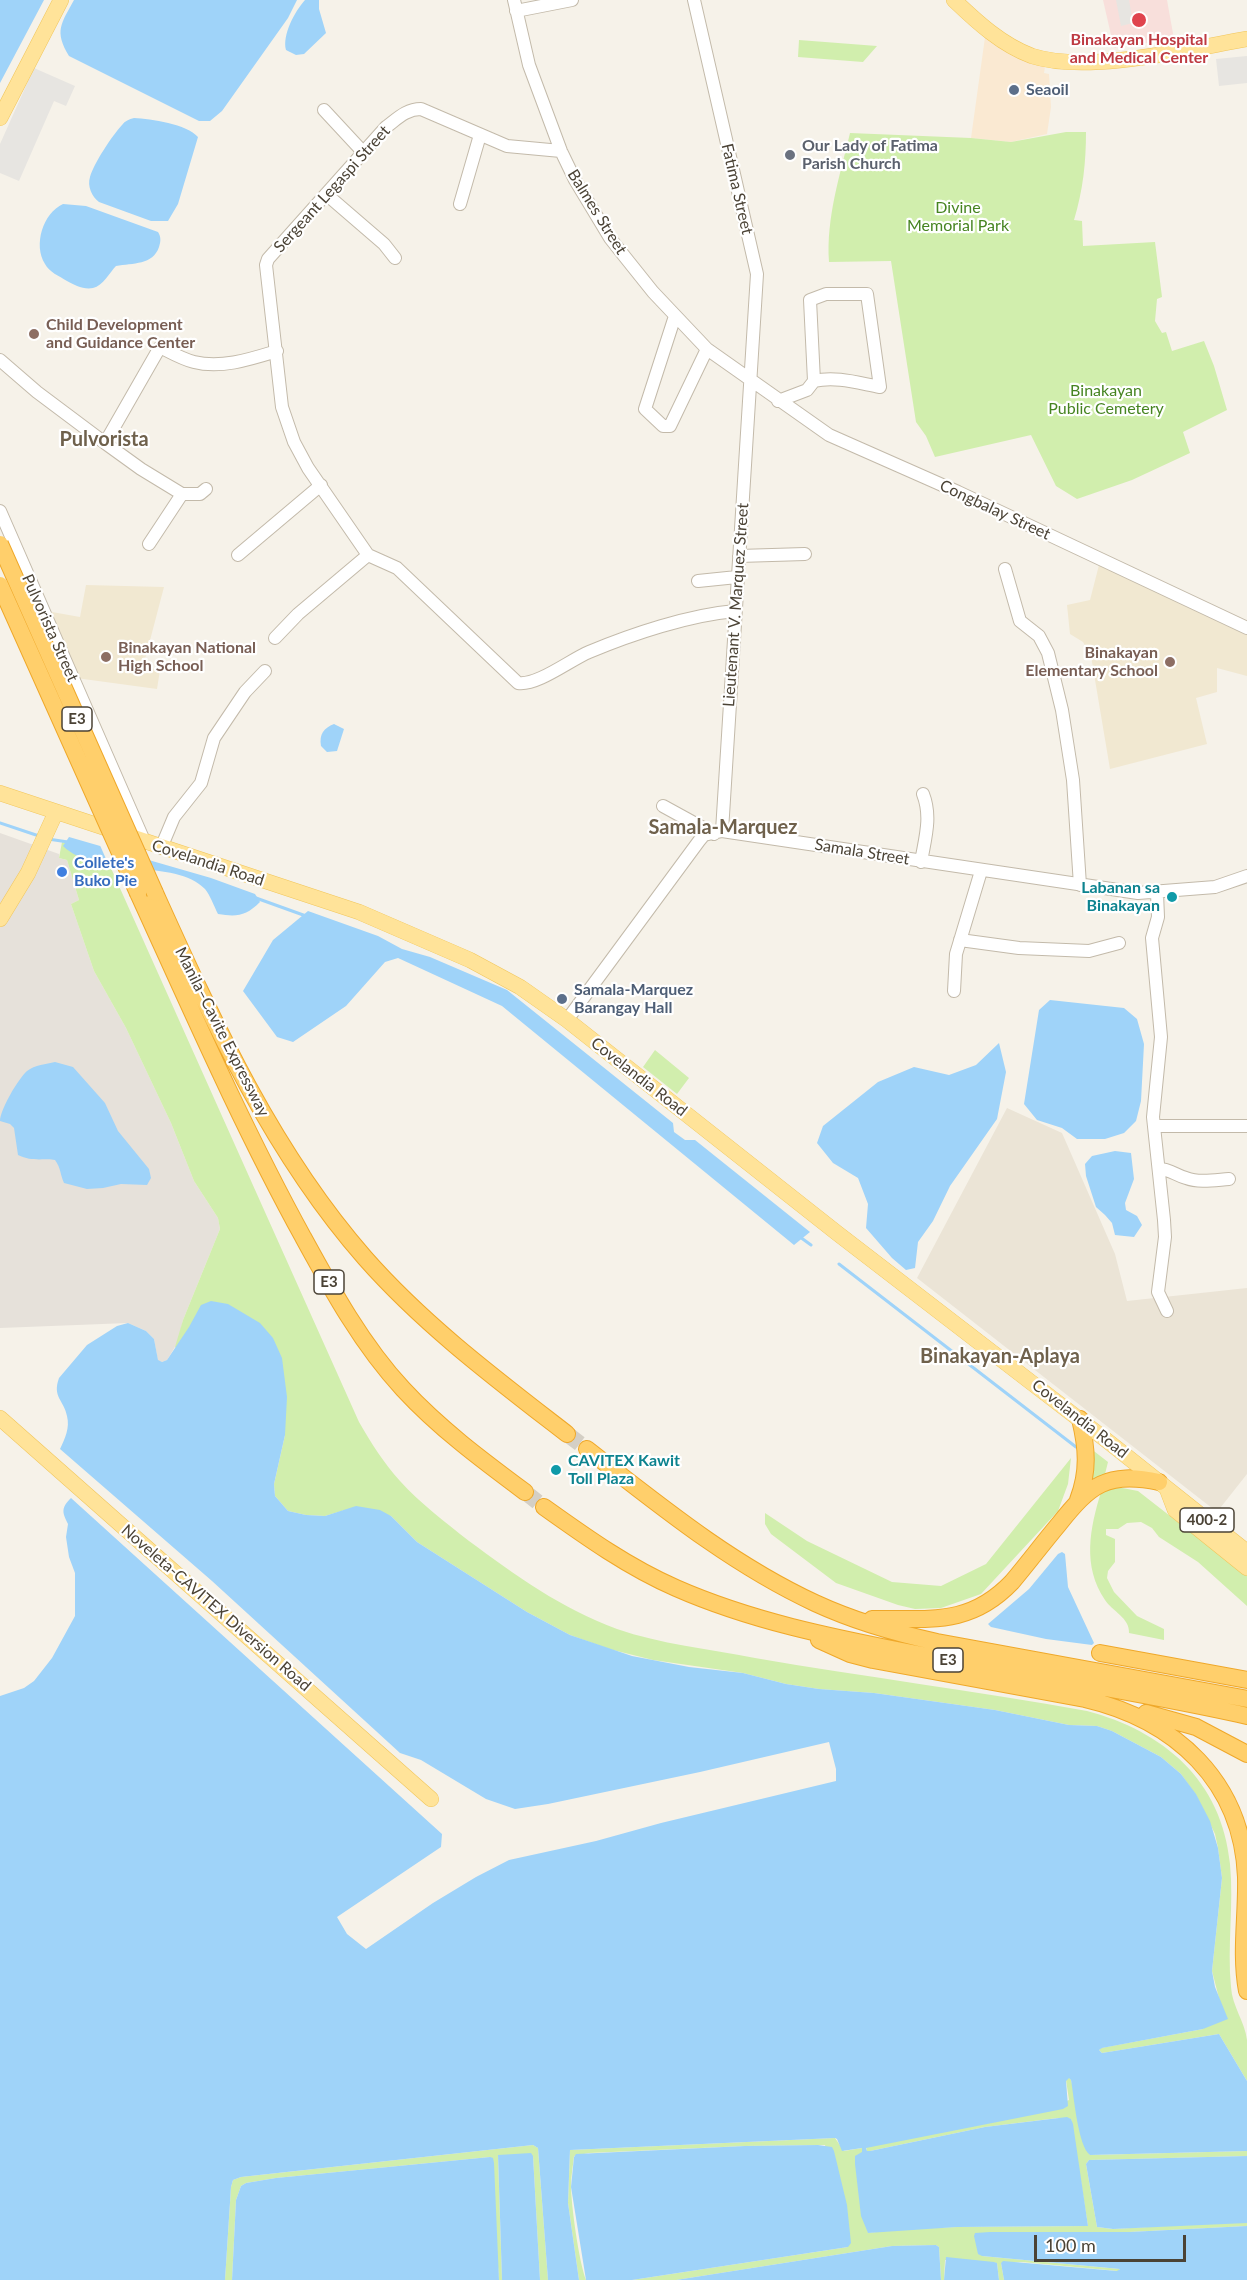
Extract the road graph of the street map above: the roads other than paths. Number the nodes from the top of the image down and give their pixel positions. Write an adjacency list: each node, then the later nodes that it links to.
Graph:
1 (61, 0): 8 (main road)
2 (572, 0): 5 (street)
3 (694, 0): 19 (street, Fatima Street)
4 (954, 0): 6 (main road)
5 (515, 5): 10 (street, Balmes Street)
6 (1247, 39)
7 (324, 110): 11 (street)
8 (0, 118)
9 (480, 135): 10 (street, Sergeant Legaspi Street); 11 (street, Sergeant Legaspi Street); 13 (street)
10 (561, 151): 15 (street, Balmes Street)
11 (363, 152): 12 (street, Sergeant Legaspi Street)
12 (326, 194): 14 (street); 17 (street, Sergeant Legaspi Street)
13 (460, 204)
14 (395, 258)
15 (675, 316): 16 (street, Balmes Street); 16 (street)
16 (707, 349): 19 (street, Balmes Street)
17 (277, 351): 22 (street); 23 (street, Sergeant Legaspi Street)
18 (0, 360): 22 (street)
19 (750, 380): 21 (street, Congbalay Street); 32 (street, Lieutenant V. Marquez Street)
20 (814, 381): 20 (street); 21 (street)
21 (778, 401): 38 (street, Congbalay Street)
22 (105, 443): 25 (street)
23 (321, 485): 30 (street); 31 (street, Sergeant Legaspi Street)
24 (206, 489): 25 (street)
25 (182, 494): 28 (street)
26 (0, 511): 46 (street, Pulvorista Street)
27 (0, 544): 52 (highway, Manila–Cavite Expressway / E3, bridge)
28 (149, 544)
29 (805, 554): 32 (street)
30 (237, 555)
31 (368, 555): 37 (street); 39 (street)
32 (739, 556): 34 (street, Lieutenant V. Marquez Street)
33 (1005, 569): 51 (street)
34 (737, 577): 35 (street); 37 (street, Lieutenant V. Marquez Street)
35 (698, 581)
36 (0, 585): 52 (highway, Manila–Cavite Expressway / E3, bridge)
37 (735, 611): 45 (street, Lieutenant V. Marquez Street)
38 (1247, 628)
39 (275, 638)
40 (265, 671): 47 (street)
41 (0, 793): 44 (main road, Covelandia Road / 400-2)
42 (924, 794): 48 (street)
43 (663, 806): 45 (street, Samala Street)
44 (53, 818): 46 (main road, Covelandia Road / 400-2); 54 (main road)
45 (718, 832): 48 (street, Samala Street); 58 (street)
46 (145, 843): 47 (main road, Covelandia Road / 400-2)
47 (161, 848): 58 (main road, Covelandia Road / 400-2)
48 (921, 862): 49 (street, Samala Street)
49 (981, 871): 51 (street, Samala Street); 55 (street)
50 (1247, 876): 53 (street, Samala Street)
51 (1080, 885): 53 (street, Samala Street)
52 (146, 893): 66 (highway, Manila–Cavite Expressway / E3); 69 (highway, Manila–Cavite Expressway / E3)
53 (1157, 893): 59 (street)
54 (0, 919)
55 (960, 940): 56 (street); 57 (street)
56 (1119, 943)
57 (954, 991)
58 (567, 1020): 65 (main road, Covelandia Road / 400-2)
59 (1154, 1126): 60 (street); 61 (street)
60 (1247, 1126)
61 (1159, 1169): 62 (street); 63 (street)
62 (1229, 1179)
63 (1167, 1311)
64 (0, 1418): 83 (main road, Noveleta-CAVITEX Diversion Road)
65 (1080, 1419): 68 (main road, Covelandia Road / 400-2); 70 (highway)
66 (567, 1434)
67 (586, 1449): 74 (highway, E3)
68 (1163, 1485): 70 (highway); 72 (main road, Covelandia Road / 400-2); 73 (main road, Covelandia Road / 400-2)
69 (525, 1492)
70 (1078, 1500): 74 (highway)
71 (544, 1507): 75 (highway, E3)
72 (1247, 1552)
73 (1247, 1568)
74 (854, 1619): 77 (highway, E3)
75 (799, 1630): 77 (highway, E3); 80 (highway)
76 (1100, 1653): 78 (highway)
77 (1100, 1679): 79 (highway, E3); 81 (highway, E3)
78 (1247, 1680)
79 (1247, 1699)
80 (1116, 1707): 82 (highway); 84 (highway)
81 (1247, 1716)
82 (1247, 1754)
83 (431, 1799)
84 (1247, 1991)

